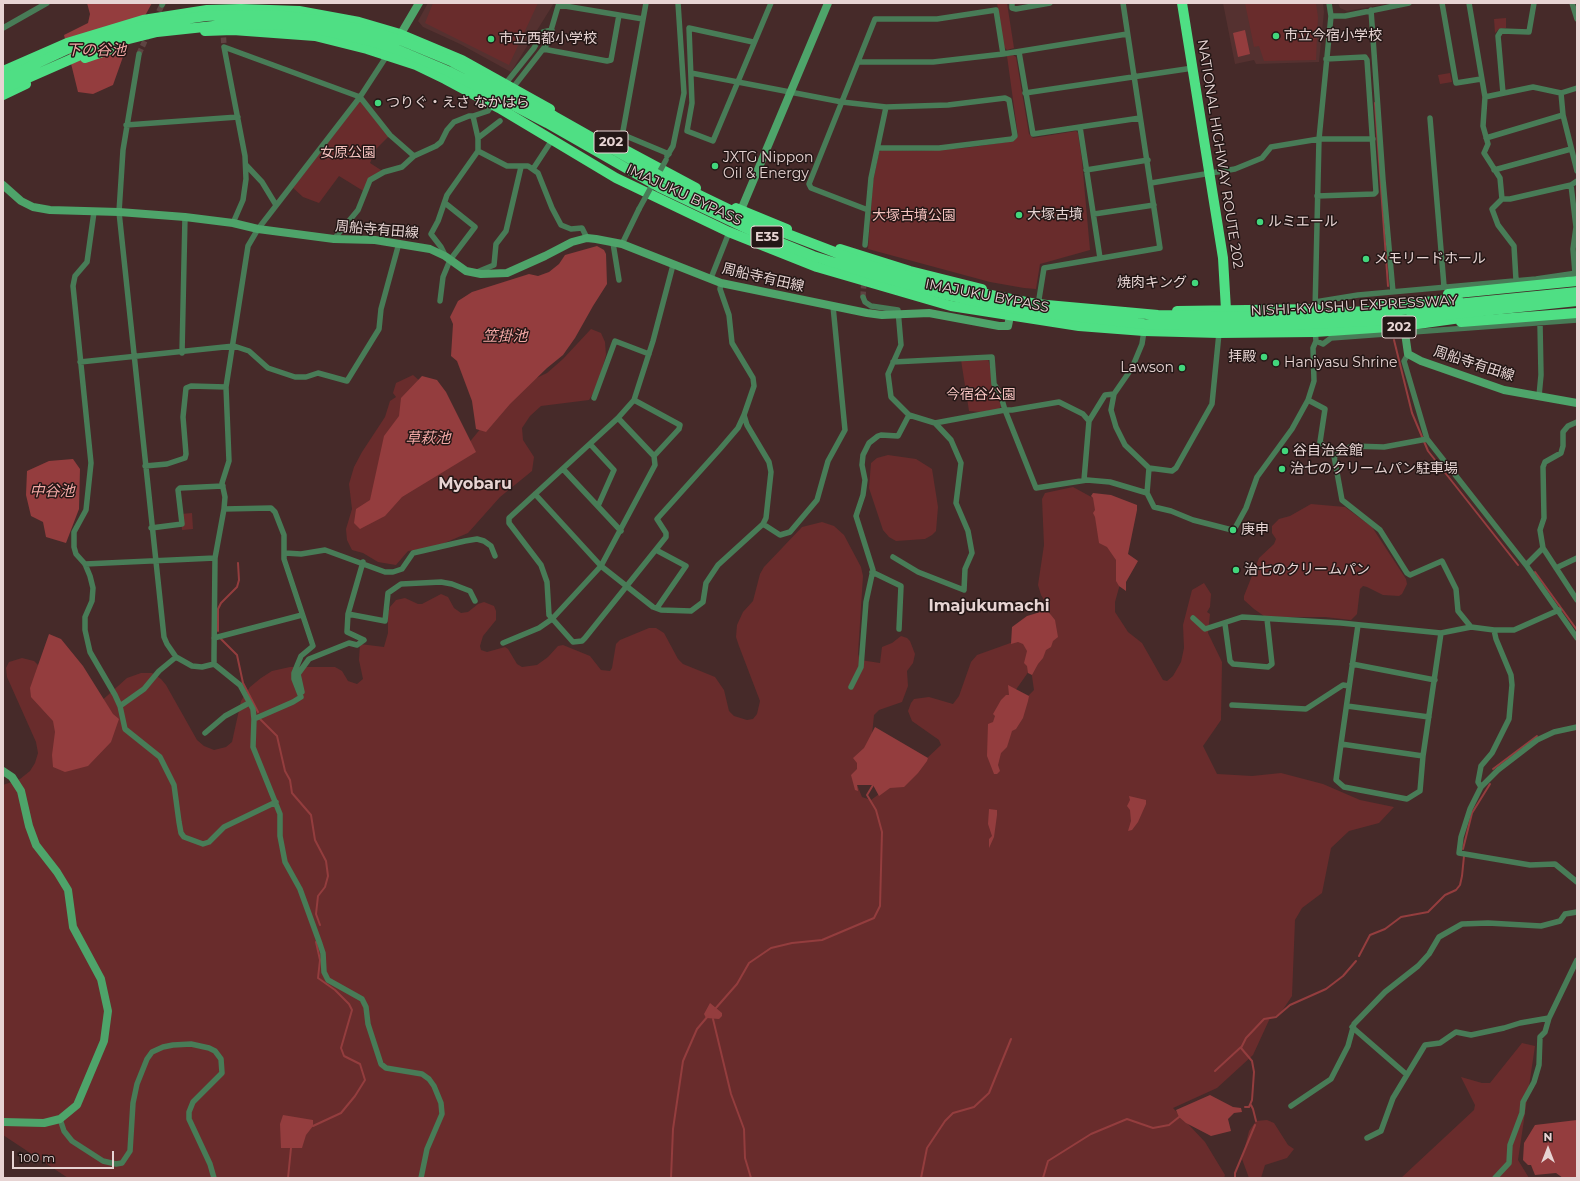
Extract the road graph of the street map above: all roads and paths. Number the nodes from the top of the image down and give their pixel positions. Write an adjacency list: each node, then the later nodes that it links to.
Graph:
1 (47, 3): 23 (street)
2 (419, 3): 26 (main road)
3 (646, 3): 21 (street)
4 (678, 3): 71 (street)
5 (771, 3): 27 (street)
6 (828, 3): 45 (main road)
7 (1012, 3): 8 (street)
8 (1050, 3)
9 (1123, 3): 25 (street)
10 (1182, 3): 35 (highway, NATIONAL HIGHWAY ROUTE 202)
11 (1329, 3): 20 (street)
12 (1409, 3): 18 (street)
13 (1442, 3): 40 (street)
14 (1469, 3): 40 (street)
15 (1534, 3): 47 (street)
16 (1572, 3): 22 (street)
17 (559, 4): 19 (street); 24 (street)
18 (1371, 10): 20 (street); 116 (street)
19 (619, 15): 21 (street); 28 (street)
20 (1331, 16): 33 (street)
21 (643, 19): 71 (street)
22 (1577, 19)
23 (3, 28)
24 (552, 30): 28 (street); 42 (street)
25 (1127, 34): 29 (street); 38 (street)
26 (399, 35): 32 (street); 36 (highway, IMAJUKU BYPASS / 202); 42 (highway, IMAJUKU BYPASS / 202)
27 (754, 42): 37 (street); 41 (street)
28 (543, 49): 42 (street)
29 (1018, 52): 31 (street); 46 (street)
30 (139, 54): 61 (street)
31 (1002, 54): 34 (street); 34 (street)
32 (386, 56): 49 (highway, IMAJUKU BYPASS / 202); 50 (street); 53 (highway, IMAJUKU BYPASS / 202)
33 (1326, 59): 65 (street); 66 (street)
34 (859, 62): 52 (street)
35 (1193, 68): 38 (street); 80 (highway, NATIONAL HIGHWAY ROUTE 202)
36 (3, 71)
37 (691, 74): 41 (street); 41 (street)
38 (1133, 76): 46 (street); 58 (street)
39 (3, 79): 117 (highway, NISHI-KYUSHU EXPRESSWAY / E35, bridge)
40 (1481, 79): 51 (street)
41 (738, 81): 45 (street)
42 (510, 84): 90 (highway, IMAJUKU BYPASS / 202)
43 (1577, 88): 48 (street)
44 (3, 89): 121 (highway, NISHI-KYUSHU EXPRESSWAY / E35, bridge)
45 (791, 91): 52 (street); 90 (main road)
46 (1025, 93): 62 (street)
47 (1503, 93): 48 (street); 51 (street)
48 (1561, 93): 55 (street)
49 (3, 95)
50 (360, 96): 57 (street); 72 (street); 89 (street)
51 (1485, 97): 64 (street)
52 (842, 102): 54 (street); 91 (street)
53 (492, 105): 56 (street); 67 (highway, IMAJUKU BYPASS / 202)
54 (886, 107): 68 (street); 68 (street)
55 (1563, 115): 64 (street); 69 (street)
56 (473, 116): 63 (street); 72 (street)
57 (238, 117): 61 (street); 74 (street)
58 (1140, 118): 62 (street); 73 (street)
59 (1430, 118): 114 (street)
60 (500, 121): 63 (street)
61 (126, 125): 93 (street)
62 (1080, 127): 77 (street)
63 (478, 138): 70 (street)
64 (1486, 138): 78 (street)
65 (1319, 139): 66 (street); 80 (street); 85 (street)
66 (1373, 139): 85 (street)
67 (552, 140): 76 (street); 98 (highway, IMAJUKU BYPASS / 202)
68 (878, 148): 91 (street)
69 (1571, 149): 78 (street); 79 (street)
70 (478, 151): 75 (street); 87 (street)
71 (669, 154): 103 (street, bridge)
72 (414, 156): 100 (street)
73 (1148, 160): 77 (street); 82 (street)
74 (246, 165): 89 (street); 96 (street)
75 (521, 167): 76 (street); 108 (street)
76 (533, 170): 99 (street)
77 (1086, 170): 94 (street)
78 (1494, 170): 86 (street)
79 (1577, 171)
80 (1211, 174): 82 (street); 126 (highway, NATIONAL HIGHWAY ROUTE 202)
81 (1577, 181): 84 (street)
82 (1151, 183): 88 (street)
83 (3, 185): 92 (main road, 周船寺有田線)
84 (1571, 185): 86 (street); 109 (street)
85 (1317, 196): 124 (street)
86 (1502, 199): 112 (street)
87 (445, 203): 105 (street); 105 (street)
88 (1154, 205): 94 (street); 106 (street)
89 (276, 206): 97 (street)
90 (741, 210): 98 (street); 119 (highway, IMAJUKU BYPASS / 202)
91 (868, 210): 104 (street)
92 (94, 212): 93 (main road, 周船寺有田線); 141 (street)
93 (119, 212): 95 (main road, 周船寺有田線); 140 (street)
94 (1094, 214): 106 (street)
95 (185, 217): 96 (main road, 周船寺有田線); 137 (street)
96 (233, 223): 97 (main road, 周船寺有田線)
97 (258, 229): 100 (main road, 周船寺有田線); 136 (street)
98 (729, 232): 110 (street); 129 (highway, IMAJUKU BYPASS / 202)
99 (587, 238): 101 (main road, 周船寺有田線); 108 (main road, 周船寺有田線)
100 (334, 239): 102 (main road, 周船寺有田線)
101 (613, 242): 103 (main road, 周船寺有田線); 111 (street)
102 (398, 243): 105 (main road, 周船寺有田線); 136 (street)
103 (622, 244): 107 (main road, 周船寺有田線)
104 (866, 245)
105 (447, 258): 108 (main road, 周船寺有田線); 120 (street)
106 (1100, 258): 119 (street)
107 (673, 264): 110 (main road, 周船寺有田線); 138 (street)
108 (476, 273)
109 (1576, 276): 112 (street); 125 (highway)
110 (711, 278): 113 (main road, 周船寺有田線)
111 (619, 280)
112 (1516, 280): 114 (street)
113 (721, 283): 123 (main road, 周船寺有田線); 151 (street)
114 (1444, 286): 116 (street)
115 (1577, 288): 125 (highway, IMAJUKU BYPASS / 202)
116 (1393, 292): 124 (street)
117 (1577, 292)
118 (863, 297): 128 (street)
119 (1039, 299): 126 (highway, IMAJUKU BYPASS / 202)
120 (440, 301)
121 (1577, 301)
122 (1577, 305): 132 (highway, IMAJUKU BYPASS / 202)
123 (833, 306): 128 (main road, 周船寺有田線); 170 (street)
124 (1315, 306): 125 (highway, IMAJUKU BYPASS / 202); 126 (highway, IMAJUKU BYPASS / 202); 135 (street)
125 (1381, 306)
126 (1226, 310): 134 (highway)
127 (1577, 313): 132 (highway)
128 (899, 315): 129 (main road, 周船寺有田線); 142 (street)
129 (1010, 316): 133 (highway, IMAJUKU BYPASS / 202)
130 (1577, 320): 131 (street)
131 (1540, 324): 132 (street); 145 (street)
132 (1404, 330): 135 (highway, IMAJUKU BYPASS / 202); 139 (main road)
133 (1144, 331): 134 (highway, IMAJUKU BYPASS / 202); 144 (street)
134 (1219, 333): 135 (highway, IMAJUKU BYPASS / 202); 162 (street)
135 (1316, 337): 148 (street)
136 (234, 346): 137 (street); 143 (street)
137 (182, 353): 140 (street)
138 (649, 354): 146 (street); 147 (street)
139 (1408, 354): 145 (main road, 周船寺有田線); 157 (street)
140 (133, 357): 141 (street); 161 (street)
141 (80, 362): 182 (street)
142 (893, 362): 150 (street); 152 (street)
143 (226, 387): 161 (street); 165 (street)
144 (1114, 394): 154 (street); 162 (street)
145 (1539, 396): 149 (main road, 周船寺有田線)
146 (594, 398)
147 (634, 400): 153 (street); 159 (street)
148 (1308, 400): 160 (street); 166 (street)
149 (1577, 403)
150 (1005, 410): 154 (street); 156 (street); 164 (street)
151 (744, 415): 170 (street); 174 (street)
152 (909, 415): 156 (street); 186 (street)
153 (618, 418): 158 (street); 159 (street)
154 (1089, 421): 164 (street)
155 (1577, 422): 173 (street)
156 (935, 423): 177 (street)
157 (1427, 439): 160 (street); 183 (street)
158 (590, 444): 163 (street); 168 (street)
159 (654, 456): 172 (street)
160 (1334, 456): 199 (street)
161 (145, 466): 171 (street)
162 (1149, 468): 166 (street)
163 (563, 469): 167 (street); 168 (street)
164 (1084, 480): 166 (street)
165 (223, 486): 169 (street); 171 (street)
166 (1147, 493)
167 (535, 494): 184 (street); 195 (street)
168 (598, 506): 172 (street)
169 (224, 509): 175 (street); 178 (street)
170 (763, 524): 190 (street)
171 (151, 528): 180 (street)
172 (621, 531): 184 (street)
173 (1543, 548): 183 (street); 185 (street)
174 (656, 550): 187 (street); 190 (street)
175 (285, 553): 181 (street); 193 (street)
176 (495, 556): 181 (street)
177 (893, 557)
178 (215, 558): 180 (street); 204 (street)
179 (1577, 558): 185 (street)
180 (155, 560): 182 (street); 206 (street)
181 (363, 562): 192 (street)
182 (85, 564): 215 (street)
183 (1526, 565): 191 (street)
184 (602, 566): 187 (street); 195 (street)
185 (1556, 568): 188 (street)
186 (872, 572): 200 (street); 211 (street)
187 (626, 587): 190 (street); 195 (street)
188 (1577, 600)
189 (475, 601): 192 (street)
190 (657, 608)
191 (1559, 610): 201 (street); 203 (street)
192 (348, 614): 212 (street)
193 (302, 615): 204 (street); 212 (street)
194 (1193, 618): 197 (street)
195 (552, 619): 205 (street)
196 (1267, 619): 197 (street); 197 (street); 198 (street)
197 (1225, 624)
198 (1358, 625): 202 (street); 208 (street)
199 (1472, 627): 201 (street); 202 (street)
200 (899, 630)
201 (1494, 630): 224 (street)
202 (1441, 633): 209 (street)
203 (1577, 637)
204 (214, 638): 207 (street)
205 (503, 644)
206 (176, 657): 207 (street); 215 (street)
207 (214, 664): 213 (street)
208 (1352, 664): 209 (street); 210 (street)
209 (1435, 680): 217 (street)
210 (1349, 686): 214 (street); 216 (street)
211 (851, 687)
212 (301, 697): 218 (street)
213 (249, 703): 218 (street); 220 (street)
214 (1232, 705)
215 (120, 706): 225 (street)
216 (1347, 706): 217 (street); 221 (street)
217 (1429, 717): 222 (street)
218 (254, 719): 225 (street)
219 (1577, 727): 224 (street)
220 (205, 734)
221 (1341, 744): 222 (street); 222 (street)
222 (1424, 756)
223 (3, 771): 233 (main road)
224 (1481, 787): 226 (street)
225 (276, 802): 237 (street)
226 (1577, 882)
227 (1577, 912): 230 (street)
228 (1577, 960): 229 (street)
229 (1549, 1018): 231 (street); 238 (street)
230 (1352, 1027): 231 (street); 232 (street)
231 (1406, 1074): 235 (street)
232 (1291, 1106)
233 (60, 1119): 234 (main road); 236 (street)
234 (3, 1122)
235 (1367, 1138)
236 (214, 1178)
237 (421, 1178)
238 (1495, 1178)

